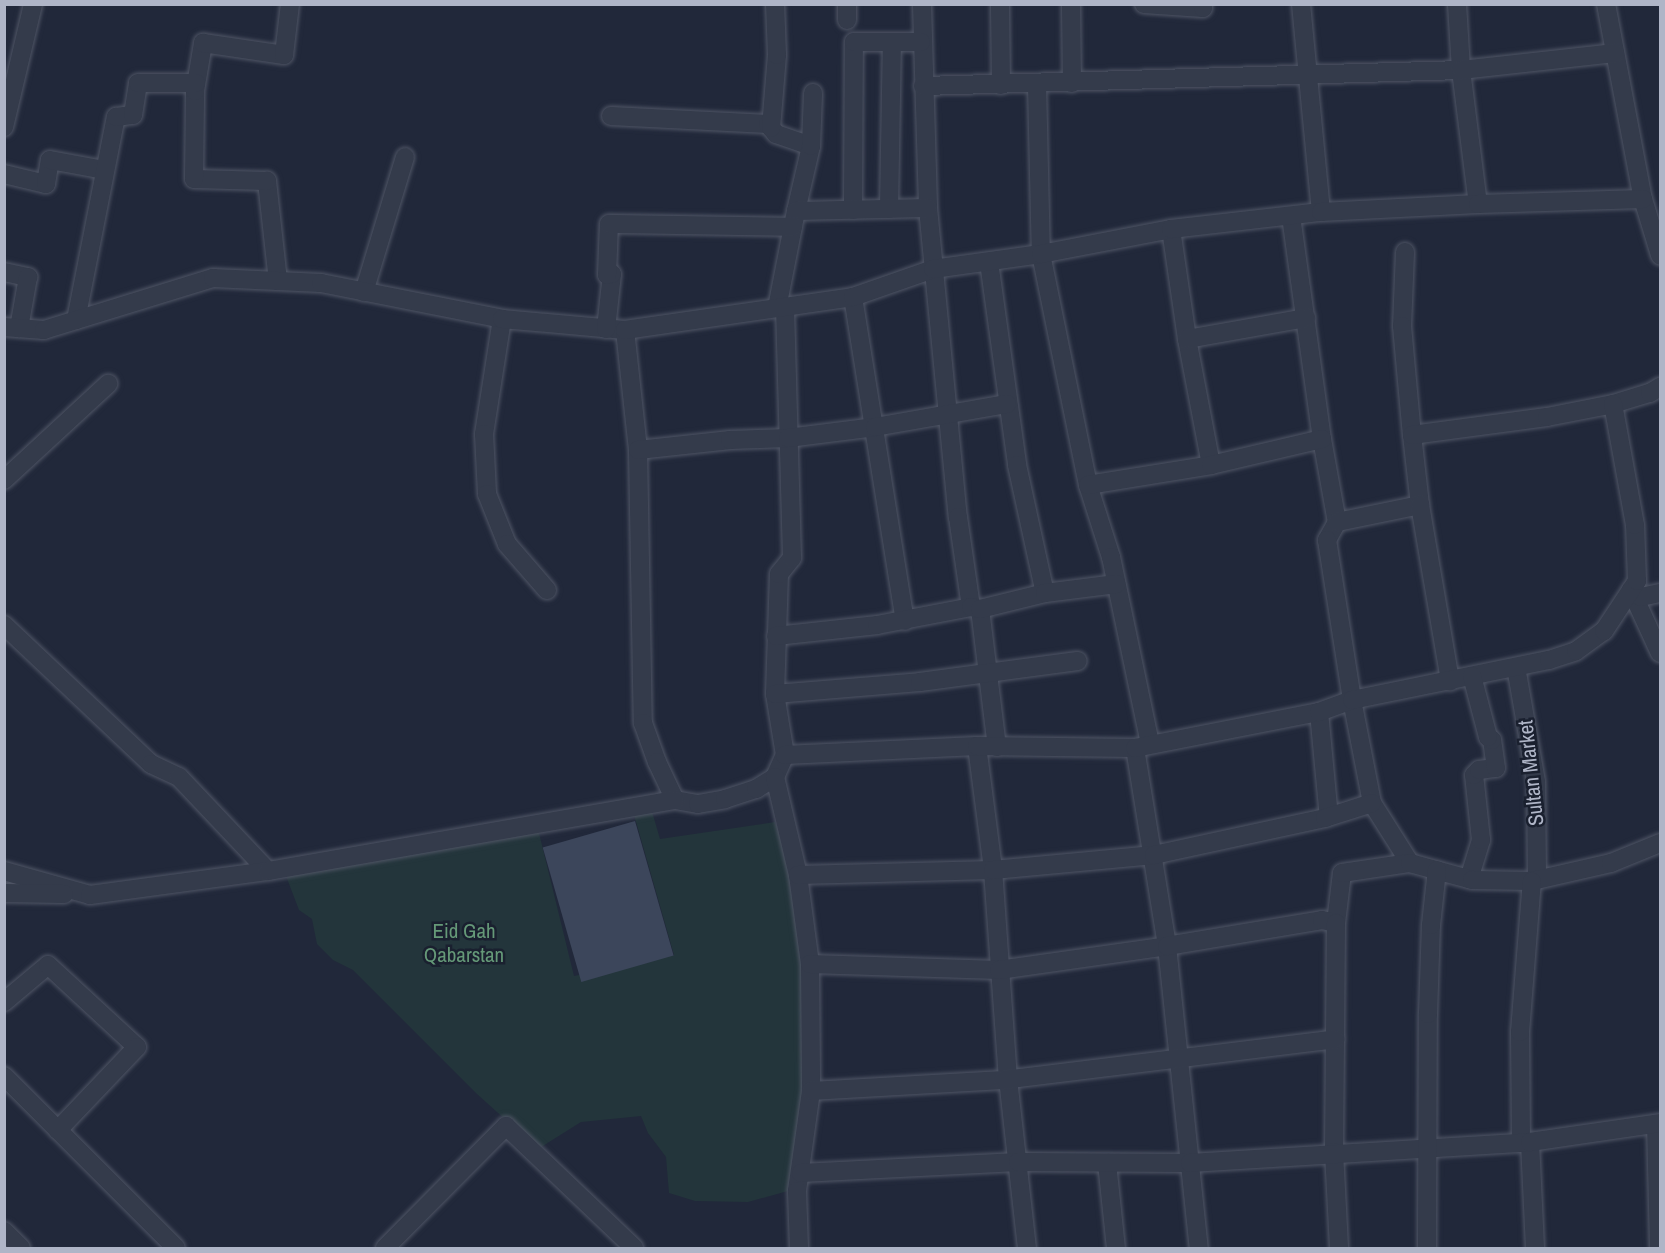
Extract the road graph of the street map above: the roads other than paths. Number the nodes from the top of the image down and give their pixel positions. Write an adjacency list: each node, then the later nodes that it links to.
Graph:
1 (290, 4): 18 (street)
2 (775, 4): 27 (street)
3 (930, 4): 12 (street)
4 (999, 4): 21 (street)
5 (1071, 4): 19 (street)
6 (1144, 4): 7 (street)
7 (1203, 4)
8 (1301, 4): 17 (street)
9 (1457, 4): 16 (street)
10 (1606, 4): 15 (street)
11 (32, 5): 23 (street)
12 (922, 5): 14 (street)
13 (892, 42): 14 (street); 35 (street); 36 (street)
14 (921, 42): 22 (street)
15 (1615, 53): 16 (street); 32 (street)
16 (1461, 70): 17 (street); 33 (street)
17 (1307, 75): 19 (street); 37 (street)
18 (196, 83): 30 (street); 47 (street)
19 (1072, 83): 20 (street)
20 (1037, 84): 21 (street); 42 (street)
21 (1001, 85): 22 (street)
22 (922, 86): 34 (street)
23 (9, 90): 26 (street)
24 (813, 93): 28 (street)
25 (611, 116): 27 (street)
26 (4, 127)
27 (771, 128): 28 (street)
28 (811, 146): 39 (street)
29 (405, 157): 48 (street)
30 (104, 170): 31 (street); 53 (street)
31 (4, 174)
32 (1643, 199): 33 (street); 43 (street)
33 (1478, 204): 37 (street)
34 (928, 208): 35 (street); 45 (street)
35 (890, 209): 36 (street)
36 (854, 210): 39 (street)
37 (1321, 212): 38 (street)
38 (1291, 216): 40 (street); 51 (street)
39 (795, 219): 50 (street); 55 (street)
40 (1171, 230): 42 (street); 56 (street)
41 (1406, 252): 63 (street)
42 (1041, 254): 44 (street); 69 (street)
43 (1660, 255)
44 (989, 262): 45 (street); 59 (street)
45 (933, 269): 49 (street); 61 (street)
46 (4, 272): 54 (street)
47 (278, 281): 48 (street); 53 (street)
48 (364, 292): 52 (street)
49 (853, 297): 50 (street); 62 (street)
50 (781, 308): 55 (street); 64 (street)
51 (1306, 318): 56 (street); 65 (street)
52 (502, 319): 55 (street); 73 (street)
53 (76, 320): 54 (street)
54 (12, 328)
55 (616, 330): 66 (street)
56 (1187, 339): 67 (street)
57 (108, 384): 68 (street)
58 (1660, 387): 60 (street)
59 (1007, 404): 61 (street); 75 (street)
60 (1613, 404): 63 (street); 74 (street)
61 (950, 413): 62 (street); 77 (street)
62 (875, 427): 64 (street); 78 (street)
63 (1412, 435): 70 (street)
64 (788, 438): 66 (street); 80 (street)
65 (1322, 439): 67 (street); 71 (street)
66 (638, 450): 95 (street)
67 (1211, 465): 69 (street)
68 (4, 480)
69 (1088, 485): 72 (street)
70 (1420, 505): 71 (street); 86 (street)
71 (1337, 522): 88 (street)
72 (1116, 584): 75 (street); 91 (street)
73 (547, 590)
74 (1631, 590): 76 (street); 81 (street); 83 (street)
75 (1045, 593): 77 (street)
76 (1660, 593)
77 (976, 608): 78 (street); 84 (street)
78 (905, 621): 80 (street)
79 (4, 625): 104 (street)
80 (776, 636): 87 (street)
81 (1660, 653)
82 (1078, 661): 84 (street)
83 (1516, 667): 85 (street); 107 (street, Sultan Market)
84 (990, 673): 87 (street); 92 (street)
85 (1473, 676): 86 (street); 106 (street)
86 (1450, 681): 88 (street)
87 (775, 694): 93 (street)
88 (1352, 700): 89 (street); 96 (street)
89 (1319, 712): 91 (street); 97 (street)
90 (977, 746): 92 (street); 93 (street); 101 (street)
91 (1142, 746): 92 (street); 99 (street)
92 (998, 747)
93 (785, 755): 94 (street)
94 (775, 777): 95 (street); 105 (street)
95 (675, 800): 104 (street)
96 (1372, 803): 97 (street); 100 (street)
97 (1329, 817): 99 (street)
98 (1660, 843): 107 (street)
99 (1154, 855): 101 (street); 111 (street)
100 (1410, 863): 102 (street); 110 (street)
101 (993, 870): 105 (street); 113 (street)
102 (1437, 870): 106 (street); 123 (street)
103 (4, 871): 109 (street)
104 (268, 871): 109 (street)
105 (798, 875): 112 (street)
106 (1469, 879): 107 (street)
107 (1535, 881): 122 (street, Sultan Market)
108 (4, 892): 109 (street)
109 (90, 895)
110 (1336, 923): 111 (street); 115 (street)
111 (1167, 946): 113 (street); 116 (street)
112 (810, 964): 113 (street); 119 (street)
113 (999, 970): 118 (street)
114 (4, 1002): 121 (street)
115 (1335, 1039): 116 (street); 124 (street)
116 (1179, 1059): 118 (street); 127 (street)
117 (4, 1076): 121 (street)
118 (1008, 1080): 119 (street); 125 (street)
119 (812, 1091): 128 (street)
120 (1658, 1123): 122 (street); 141 (street)
121 (58, 1130): 130 (street)
122 (1525, 1143): 123 (street); 140 (street, Sultan Market)
123 (1429, 1147): 124 (street); 139 (street)
124 (1334, 1152): 127 (street); 138 (street)
125 (1018, 1162): 126 (street); 128 (street); 135 (street)
126 (1107, 1163): 127 (street); 136 (street)
127 (1190, 1163): 137 (street)
128 (801, 1173): 134 (street)
129 (4, 1231): 131 (street)
130 (164, 1245)
131 (21, 1248)
132 (385, 1248): 133 (street)
133 (634, 1248)
134 (799, 1248)
135 (1028, 1248)
136 (1116, 1248)
137 (1198, 1248)
138 (1339, 1248)
139 (1427, 1248)
140 (1535, 1248)
141 (1659, 1248)

